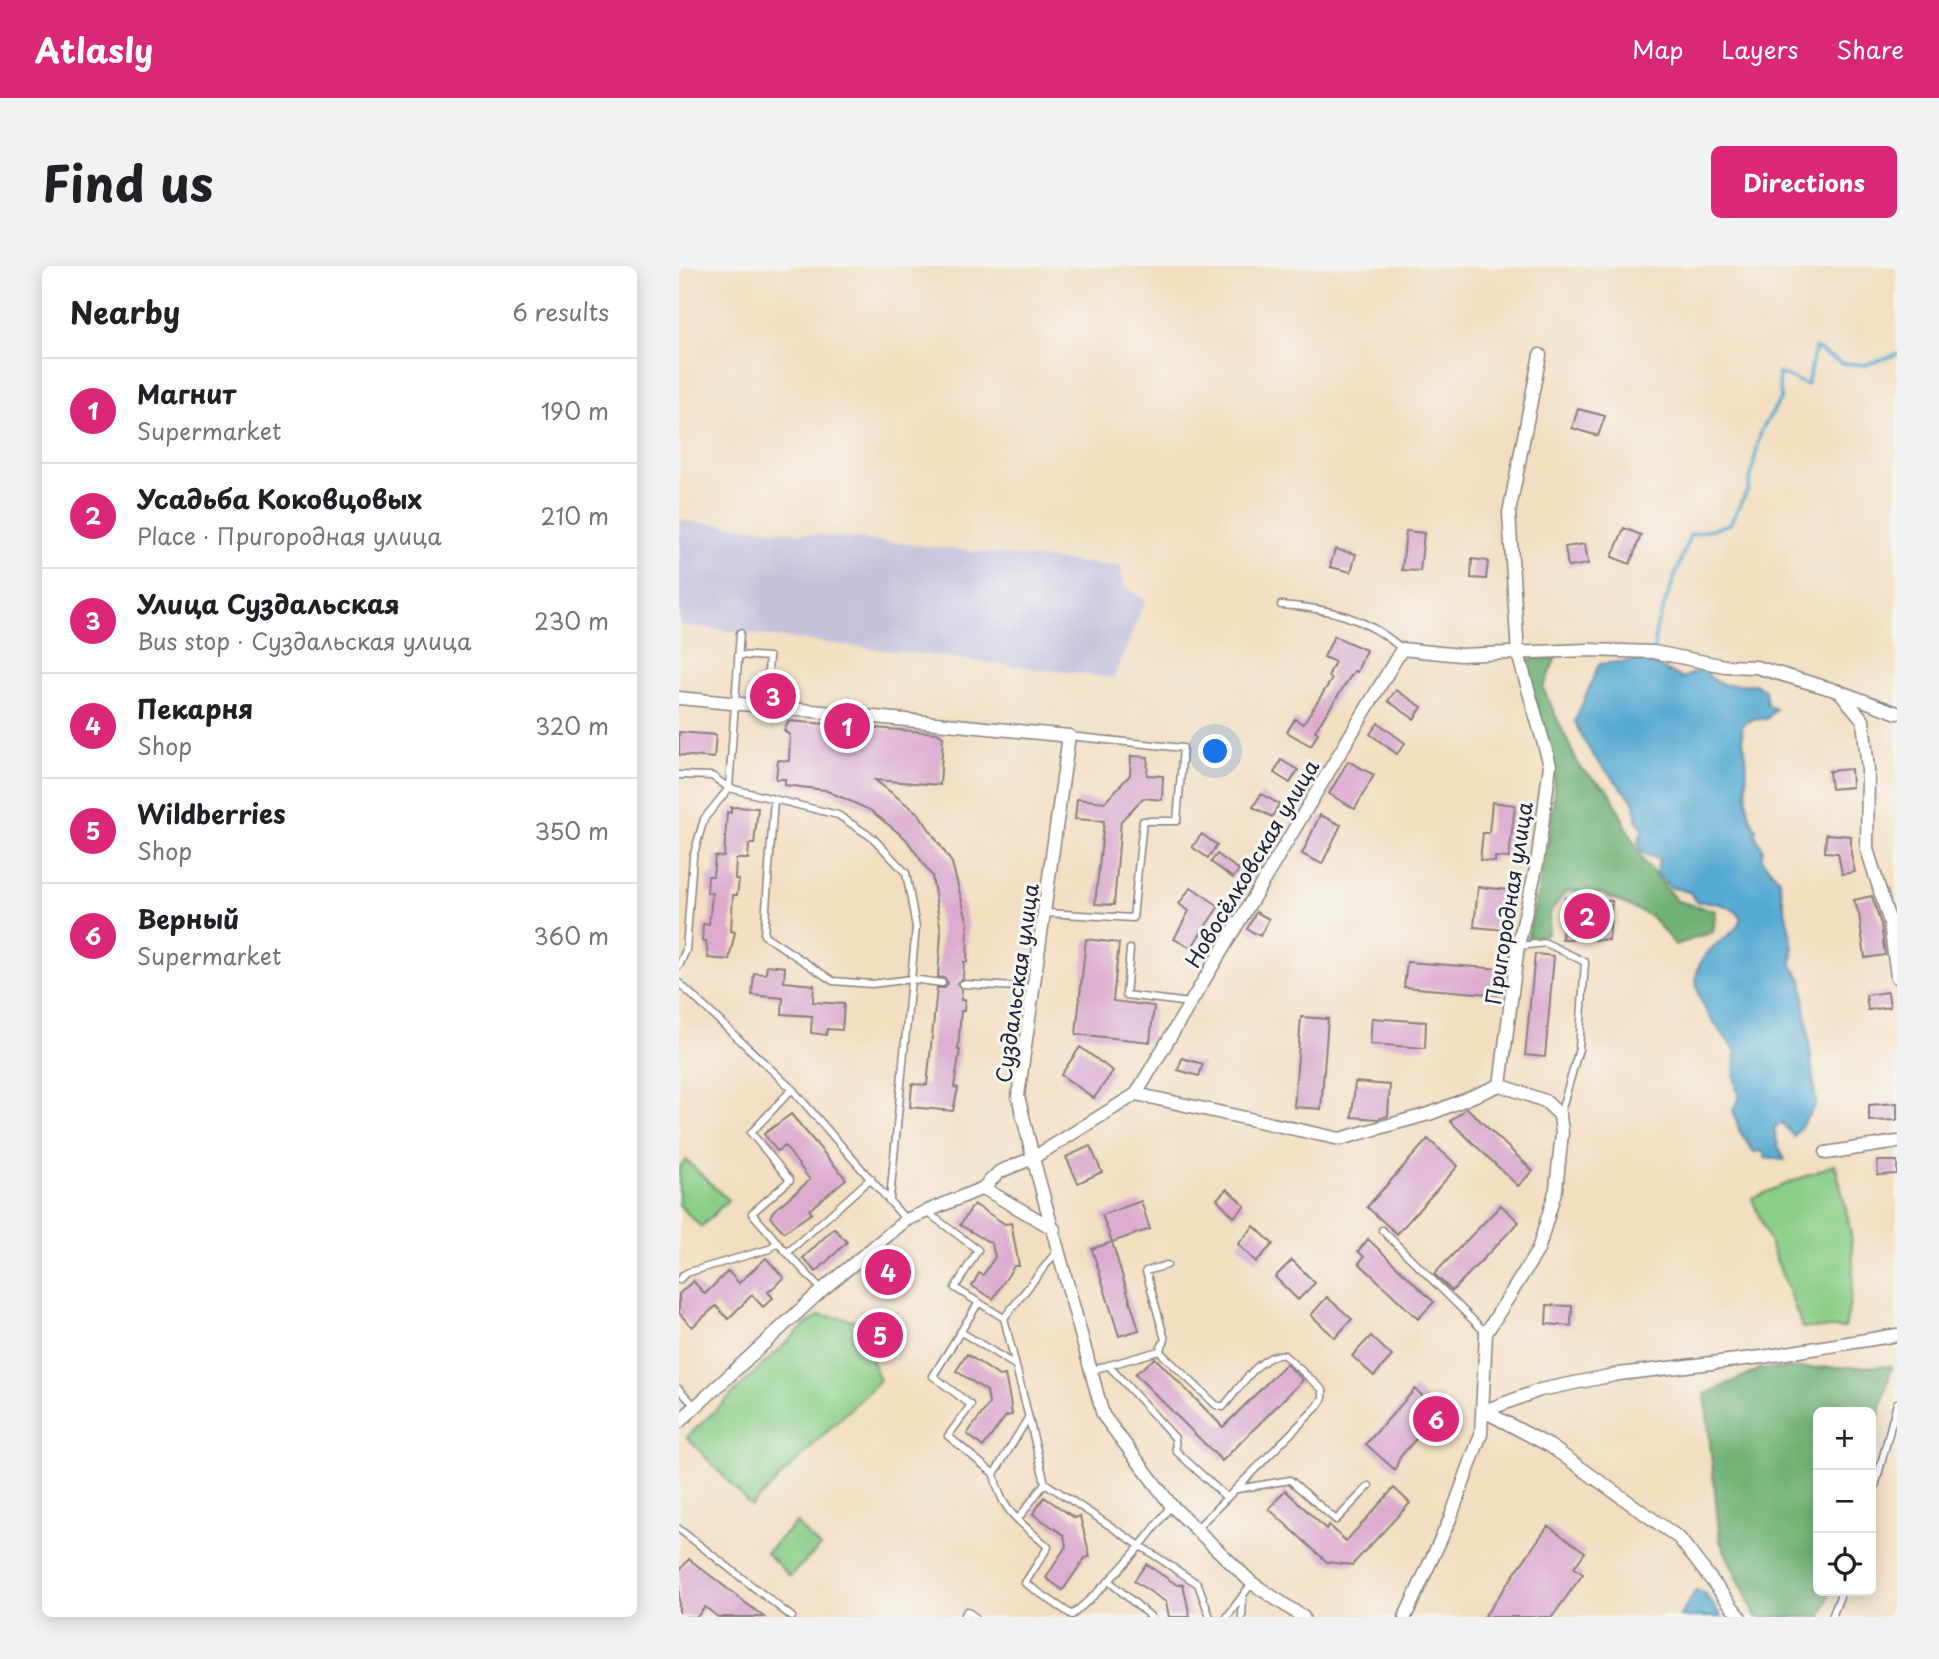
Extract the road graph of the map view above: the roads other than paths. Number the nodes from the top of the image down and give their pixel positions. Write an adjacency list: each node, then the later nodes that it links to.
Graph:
1 (1540, 355): 5 (street, Пригородная улица)
2 (1281, 605): 4 (lane)
3 (740, 634): 6 (lane)
4 (1402, 649): 5 (street); 26 (street, Новосёлковская улица)
5 (1518, 654): 7 (street); 17 (street, Пригородная улица)
6 (738, 655): 9 (lane); 10 (lane)
7 (1838, 691): 11 (street); 20 (street)
8 (679, 698): 9 (street)
9 (735, 703): 10 (street); 14 (lane)
10 (766, 706): 12 (street)
11 (1897, 713)
12 (1069, 736): 16 (street, Суздальская улица); 16 (lane)
13 (679, 775): 14 (lane)
14 (729, 788): 15 (lane); 19 (lane)
15 (774, 800): 21 (lane); 21 (lane)
16 (1046, 913): 25 (street, Суздальская улица)
17 (1518, 946): 27 (street, Пригородная улица); 30 (lane)
18 (1130, 949): 26 (lane)
19 (679, 966)
20 (1897, 977)
21 (911, 979): 22 (lane); 36 (lane)
22 (942, 982)
23 (679, 983): 28 (lane)
24 (963, 984): 25 (lane)
25 (1033, 988): 33 (street, Суздальская улица)
26 (1190, 1003): 29 (street, Новосёлковская улица)
27 (1500, 1084): 29 (street); 30 (street)
28 (792, 1089): 34 (lane); 41 (lane)
29 (1136, 1094): 33 (street, Новосёлковская улица)
30 (1560, 1115): 50 (street)
31 (1897, 1142): 32 (street)
32 (1826, 1153)
33 (1033, 1158): 35 (street, Новосёлковская улица); 39 (street, Суздальская улица)
34 (871, 1178): 36 (lane); 43 (lane)
35 (983, 1188): 37 (street, Новосёлковская улица); 39 (street)
36 (890, 1199): 38 (lane)
37 (925, 1211): 38 (street, Новосёлковская улица); 47 (lane)
38 (906, 1220): 46 (street, Новосёлковская улица)
39 (1054, 1229): 42 (street, Суздальская улица)
40 (1382, 1230): 50 (lane)
41 (777, 1242): 43 (lane); 45 (lane)
42 (1060, 1247): 48 (lane); 55 (street, Суздальская улица)
43 (787, 1253): 46 (lane)
44 (1167, 1265): 52 (lane)
45 (679, 1280)
46 (822, 1290): 58 (street, Новосёлковская улица)
47 (979, 1302): 48 (lane); 49 (lane)
48 (1004, 1318): 54 (lane)
49 (961, 1332): 54 (lane); 62 (lane)
50 (1486, 1333): 59 (street)
51 (1897, 1335): 59 (street)
52 (1159, 1351): 53 (lane); 66 (lane)
53 (1108, 1364): 55 (lane); 67 (lane)
54 (1015, 1365): 60 (lane)
55 (1091, 1370): 68 (street, Суздальская улица)
56 (679, 1389): 58 (lane)
57 (1897, 1403): 64 (lane)
58 (696, 1407): 61 (street, Новосёлковская улица)
59 (1484, 1411): 85 (street); 86 (street)
60 (1028, 1418): 62 (lane); 63 (lane)
61 (679, 1422)
62 (994, 1474): 69 (lane)
63 (1045, 1483): 69 (lane); 72 (lane)
64 (1876, 1483)
65 (1369, 1486): 66 (lane)
66 (1235, 1489): 67 (lane)
67 (1227, 1498): 71 (lane)
68 (1171, 1505): 71 (street, Суздальская улица); 72 (lane)
69 (1018, 1519): 73 (lane)
70 (679, 1529): 77 (lane)
71 (1196, 1529): 74 (street, Суздальская улица)
72 (1142, 1546): 73 (lane); 81 (lane)
73 (1110, 1582): 80 (lane)
74 (1252, 1583): 75 (lane); 84 (street, Суздальская улица)
75 (1243, 1595): 82 (lane); 83 (lane)
76 (1840, 1596): 87 (lane)
77 (792, 1617)
78 (963, 1617): 79 (lane)
79 (975, 1617)
80 (1151, 1617)
81 (1210, 1617)
82 (1227, 1617)
83 (1242, 1617)
84 (1303, 1617)
85 (1405, 1617)
86 (1740, 1617)
87 (1832, 1617)

